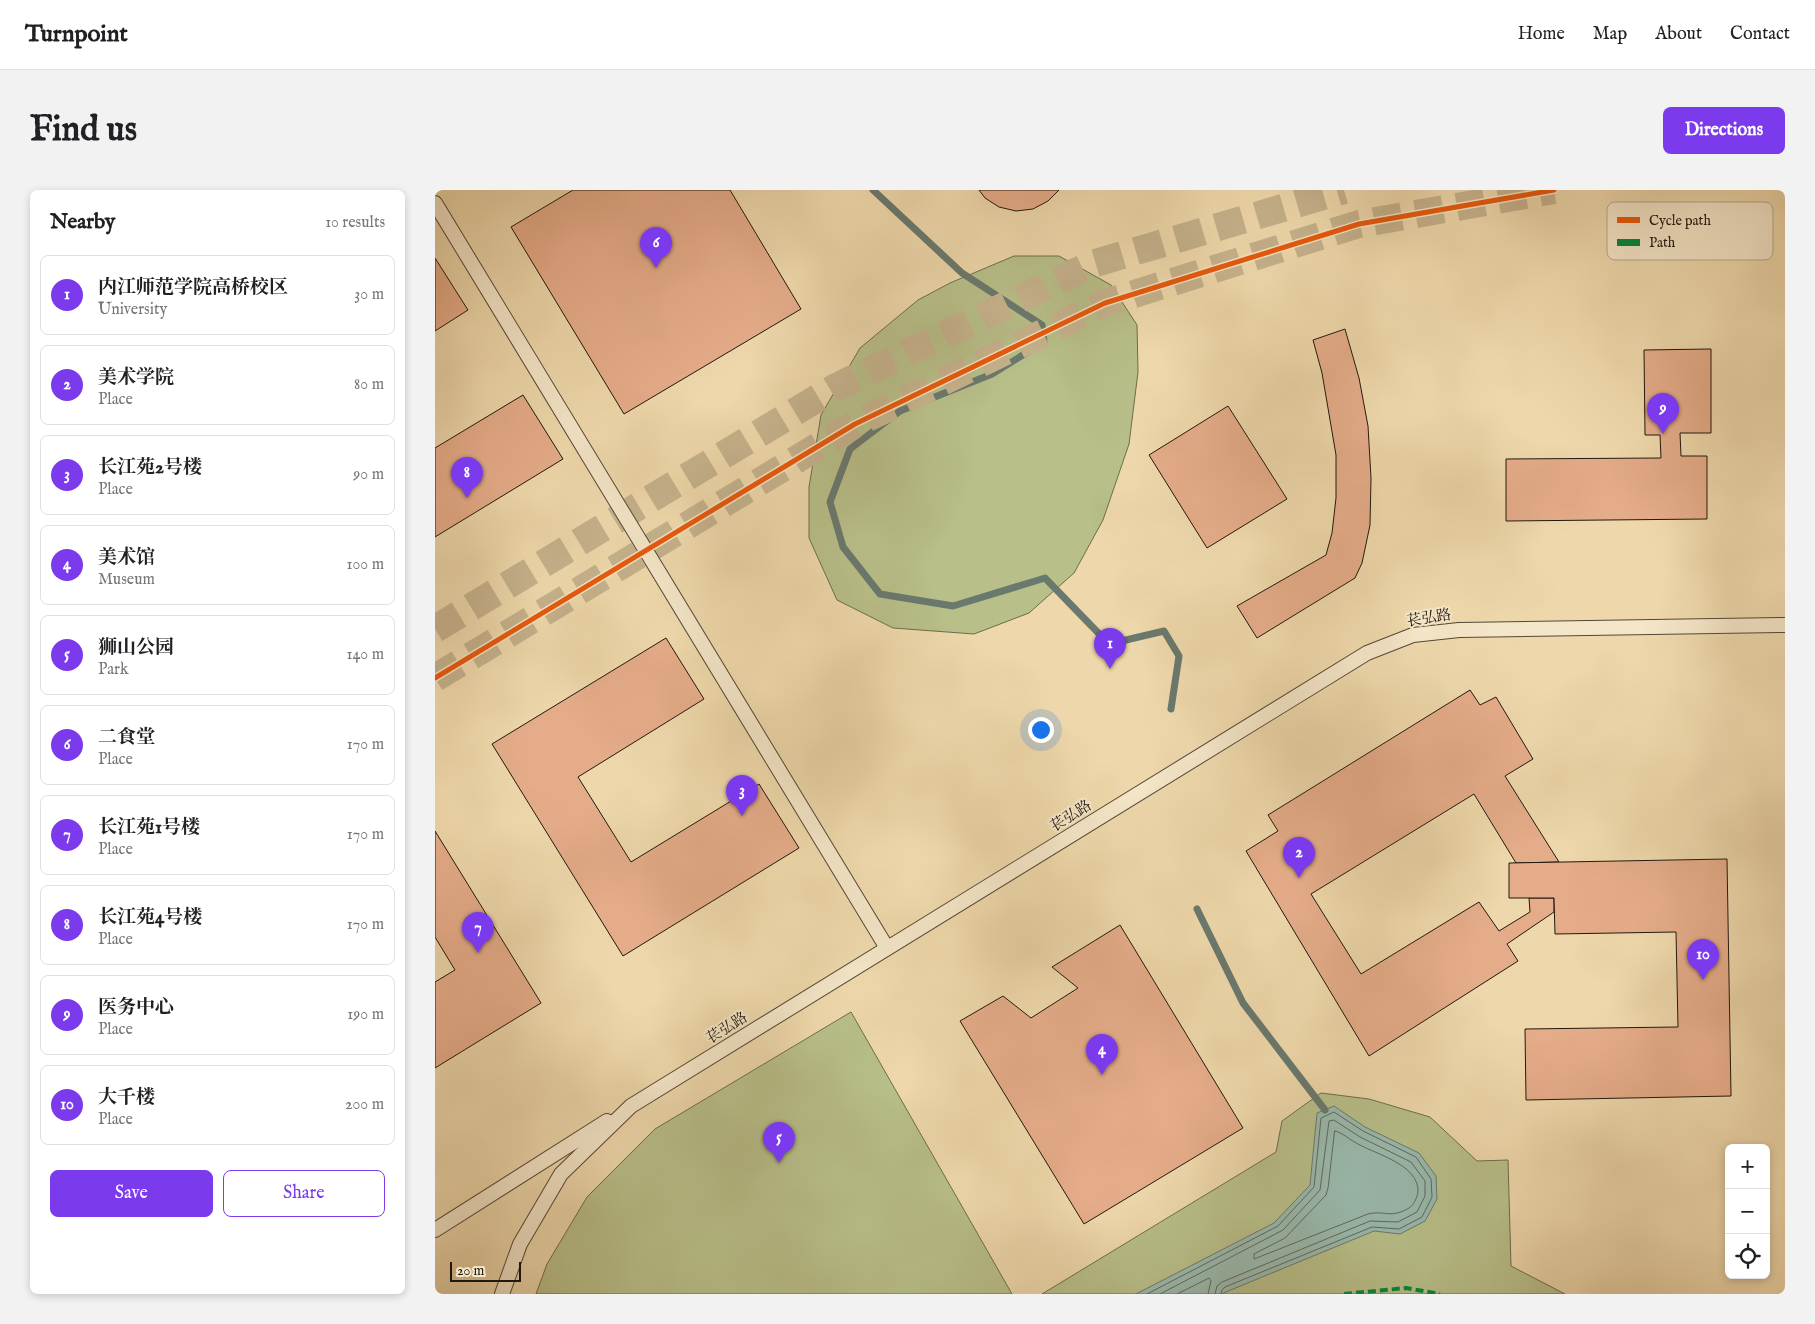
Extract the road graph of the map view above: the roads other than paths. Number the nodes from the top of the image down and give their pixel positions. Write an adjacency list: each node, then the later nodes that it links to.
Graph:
1 (435, 203): 3 (lane)
2 (1785, 625): 3 (lane, 苌弘路)
3 (887, 948): 4 (lane, 苌弘路)
4 (631, 1106): 5 (lane); 6 (lane, 苌弘路)
5 (435, 1230)
6 (503, 1294)

